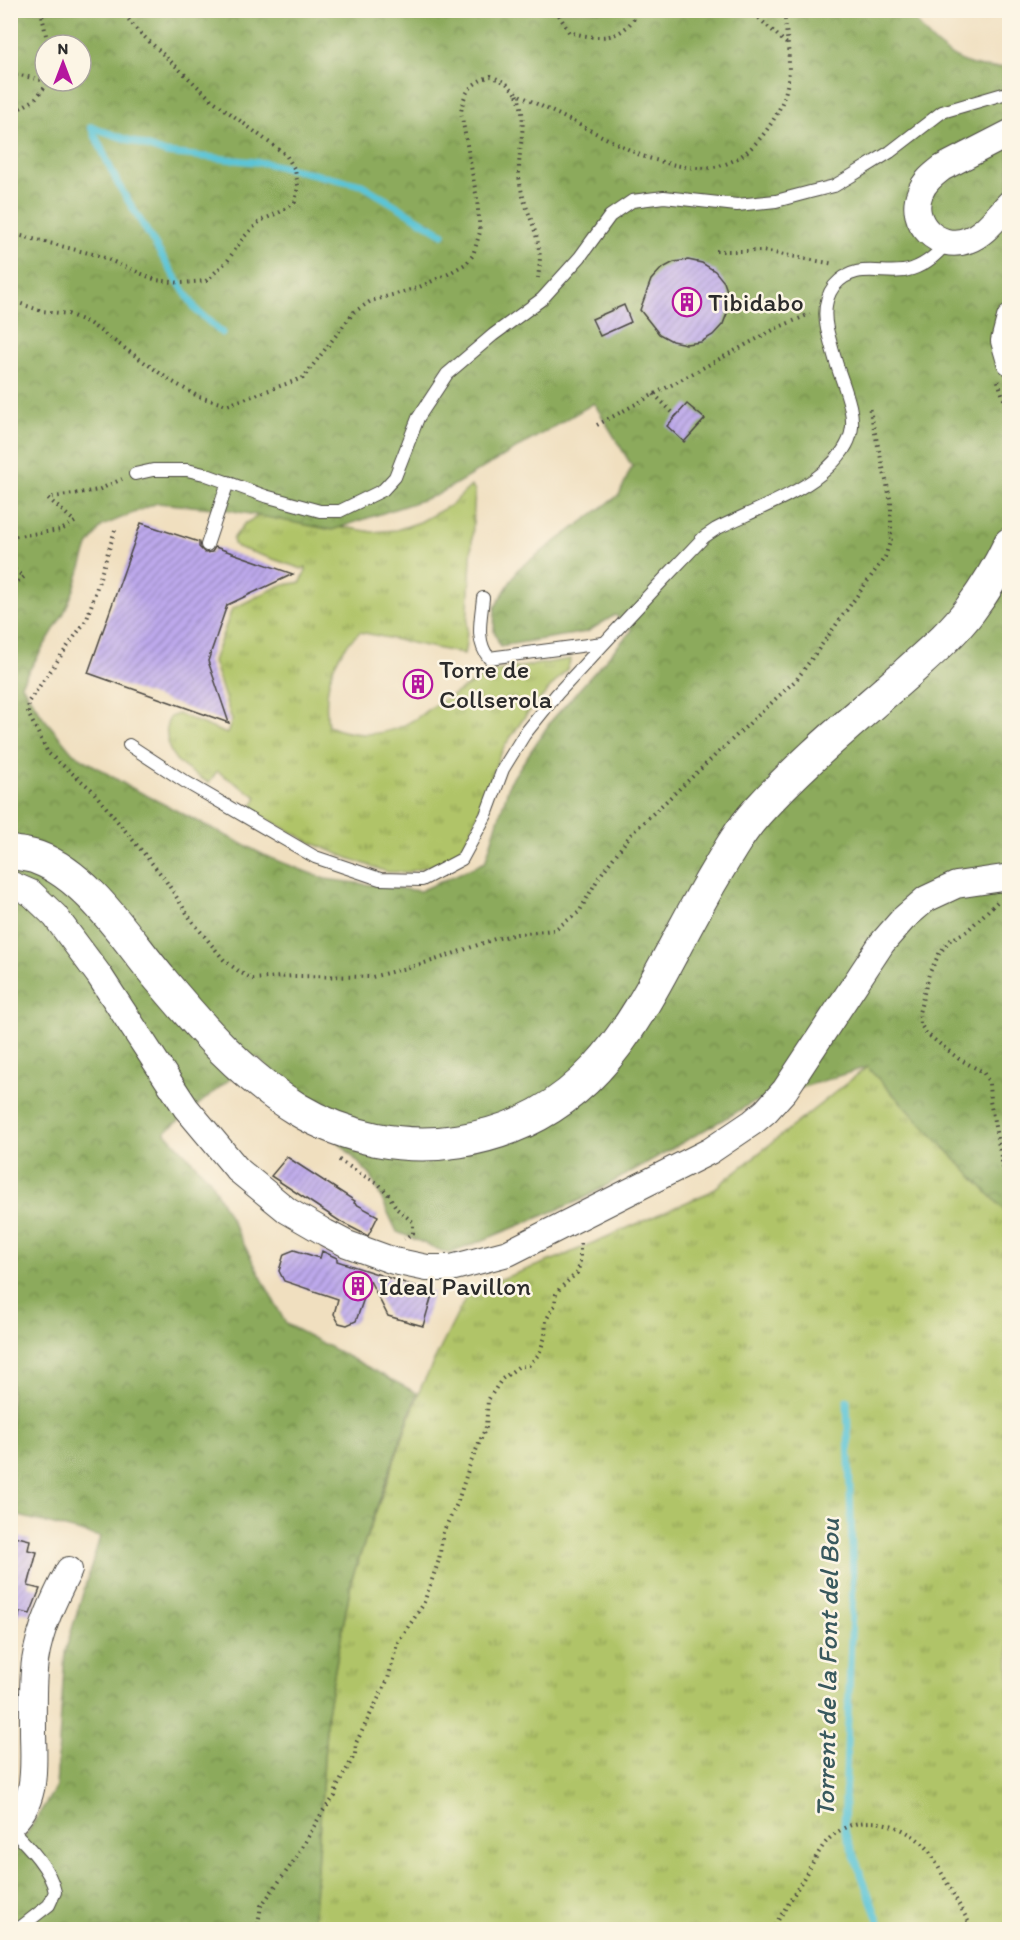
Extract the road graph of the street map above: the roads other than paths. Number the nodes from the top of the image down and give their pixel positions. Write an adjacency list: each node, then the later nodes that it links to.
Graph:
1 (1010, 92): 8 (lane)
2 (1010, 133): 4 (street)
3 (1010, 203): 4 (street)
4 (948, 242): 12 (lane)
5 (1010, 318): 6 (street)
6 (1010, 362)
7 (135, 474): 8 (lane)
8 (228, 482): 9 (lane)
9 (207, 544)
10 (1010, 544): 14 (street)
11 (483, 598): 12 (lane)
12 (603, 644): 13 (lane)
13 (129, 745)
14 (10, 852)
15 (10, 884): 16 (street)
16 (1006, 886)
17 (69, 1570): 18 (street)
18 (10, 1826): 19 (lane)
19 (17, 1929)

